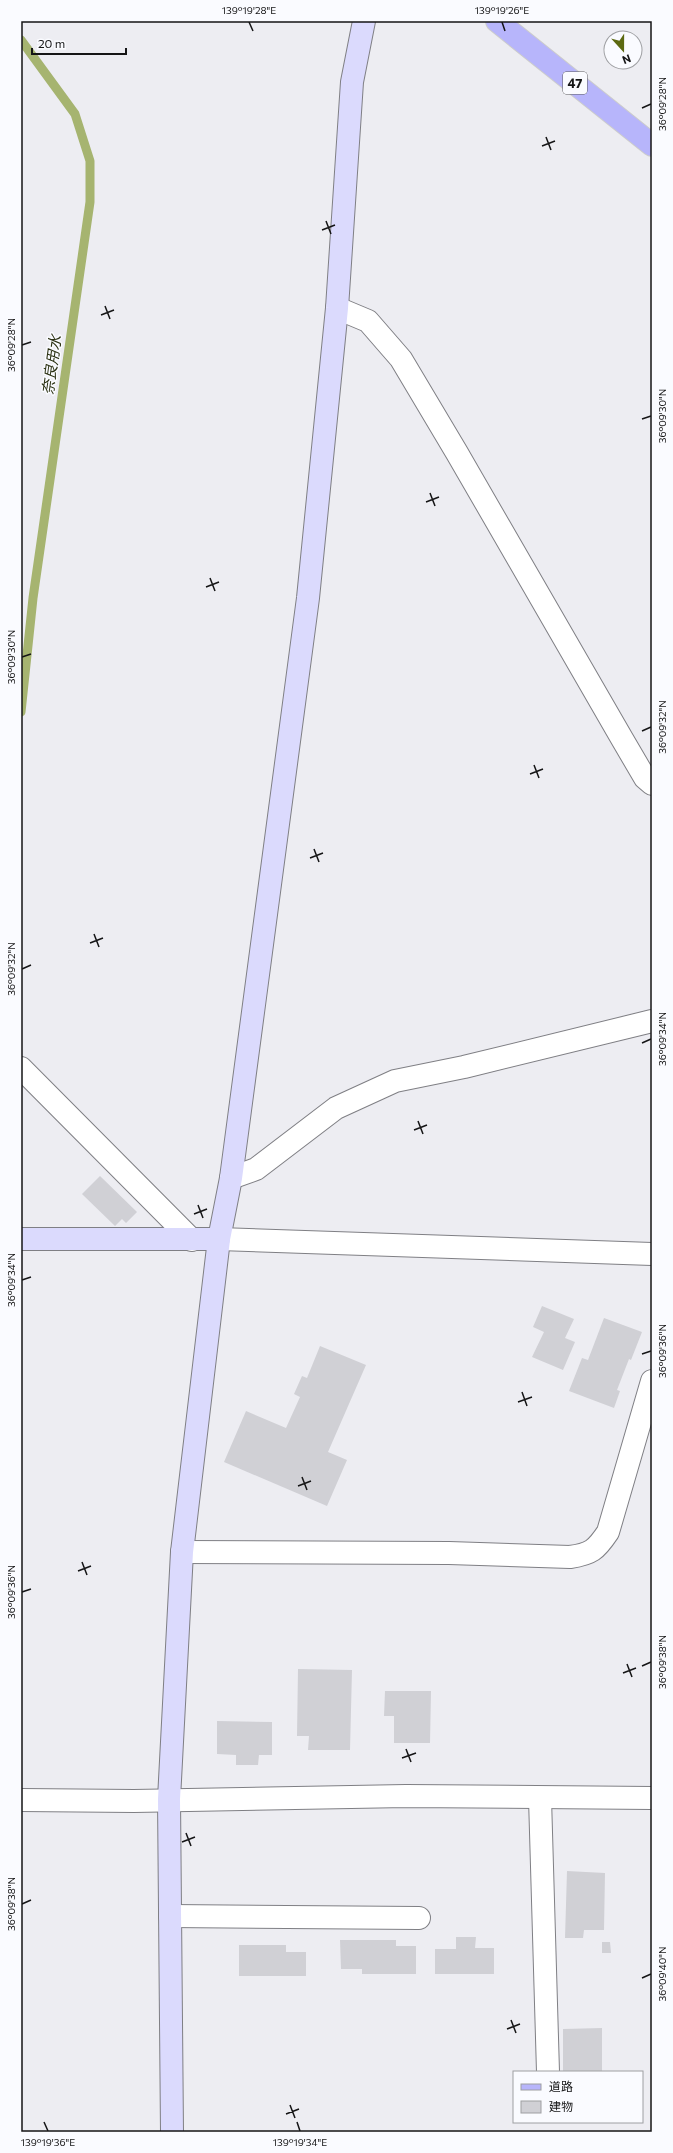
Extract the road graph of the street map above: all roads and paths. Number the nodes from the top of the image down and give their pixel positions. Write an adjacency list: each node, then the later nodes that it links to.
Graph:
1 (364, 21): 4 (street)
2 (497, 21): 3 (main road, 47)
3 (652, 145)
4 (337, 308): 5 (street); 8 (street)
5 (652, 784)
6 (652, 1021): 8 (street)
7 (21, 1068): 11 (street)
8 (230, 1178): 10 (street)
9 (21, 1239): 11 (street)
10 (219, 1239): 11 (street); 12 (street); 14 (street)
11 (192, 1240)
12 (652, 1254)
13 (652, 1381): 14 (street)
14 (182, 1552): 17 (street)
15 (540, 1798): 16 (street); 17 (street); 21 (street)
16 (652, 1798)
17 (169, 1799): 18 (street); 19 (street)
18 (21, 1800)
19 (170, 1916): 20 (street); 22 (street)
20 (419, 1918)
21 (548, 2071)
22 (172, 2132)

